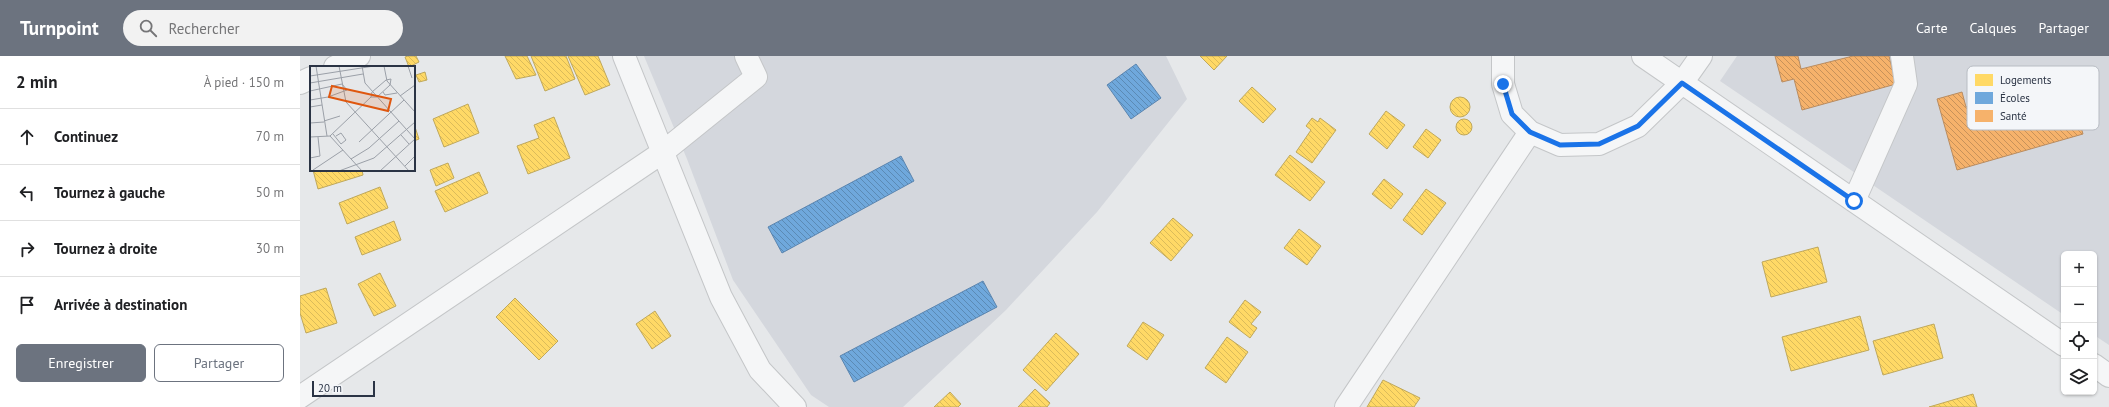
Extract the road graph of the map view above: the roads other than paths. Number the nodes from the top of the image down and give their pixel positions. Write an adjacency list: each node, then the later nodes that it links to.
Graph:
1 (359, 56): 8 (street)
2 (624, 56): 13 (street)
3 (746, 56): 13 (street)
4 (1503, 56): 12 (street)
5 (1643, 56): 11 (street)
6 (1701, 56): 11 (street)
7 (1902, 56): 14 (street)
8 (337, 66)
9 (310, 78): 10 (street)
10 (300, 83)
11 (1682, 83): 12 (street); 14 (street)
12 (1530, 132): 20 (street)
13 (663, 152): 18 (street); 19 (street)
14 (1854, 201): 15 (street)
15 (2061, 343)
16 (2097, 368): 17 (street)
17 (2109, 376)
18 (300, 397)
19 (796, 407)
20 (1346, 407)

